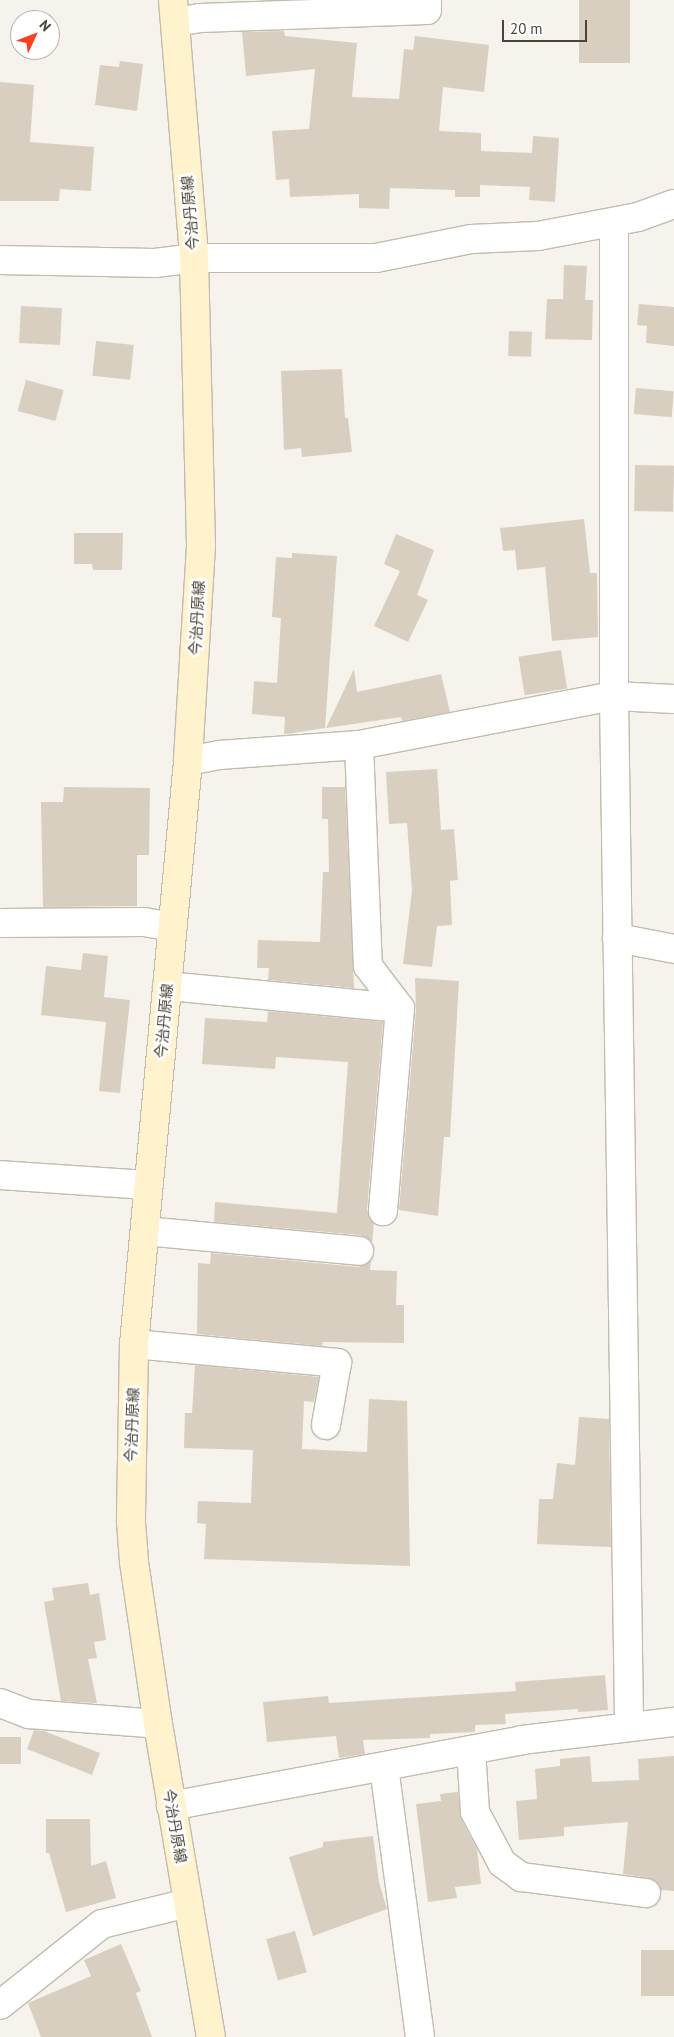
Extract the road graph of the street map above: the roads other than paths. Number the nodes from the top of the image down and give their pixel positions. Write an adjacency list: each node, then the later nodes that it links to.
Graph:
1 (427, 0): 2 (street)
2 (174, 11): 5 (main road, 今治丹原線)
3 (674, 204): 4 (street)
4 (614, 222): 5 (street); 7 (street)
5 (194, 258): 6 (street); 10 (main road, 今治丹原線)
6 (0, 260)
7 (614, 696): 8 (street); 9 (street); 13 (street)
8 (674, 699)
9 (359, 745): 10 (street); 16 (street)
10 (188, 761): 12 (main road, 今治丹原線)
11 (0, 923): 12 (street)
12 (173, 927): 15 (main road, 今治丹原線)
13 (617, 938): 14 (street); 27 (street)
14 (674, 949)
15 (167, 986): 16 (street); 18 (main road, 今治丹原線)
16 (400, 1008): 19 (street)
17 (0, 1175): 18 (street)
18 (148, 1185): 20 (main road, 今治丹原線)
19 (383, 1212)
20 (145, 1232): 21 (street); 22 (main road, 今治丹原線)
21 (360, 1251)
22 (134, 1344): 23 (street); 26 (main road, 今治丹原線)
23 (326, 1425)
24 (0, 1703): 26 (street)
25 (674, 1722): 27 (street)
26 (158, 1724): 30 (main road, 今治丹原線)
27 (629, 1725): 28 (street)
28 (471, 1750): 29 (street); 31 (street)
29 (384, 1767): 30 (street); 35 (street)
30 (171, 1806): 32 (main road, 今治丹原線)
31 (646, 1893)
32 (188, 1903): 33 (street); 34 (main road, 今治丹原線)
33 (0, 2005)
34 (211, 2037)
35 (420, 2037)

